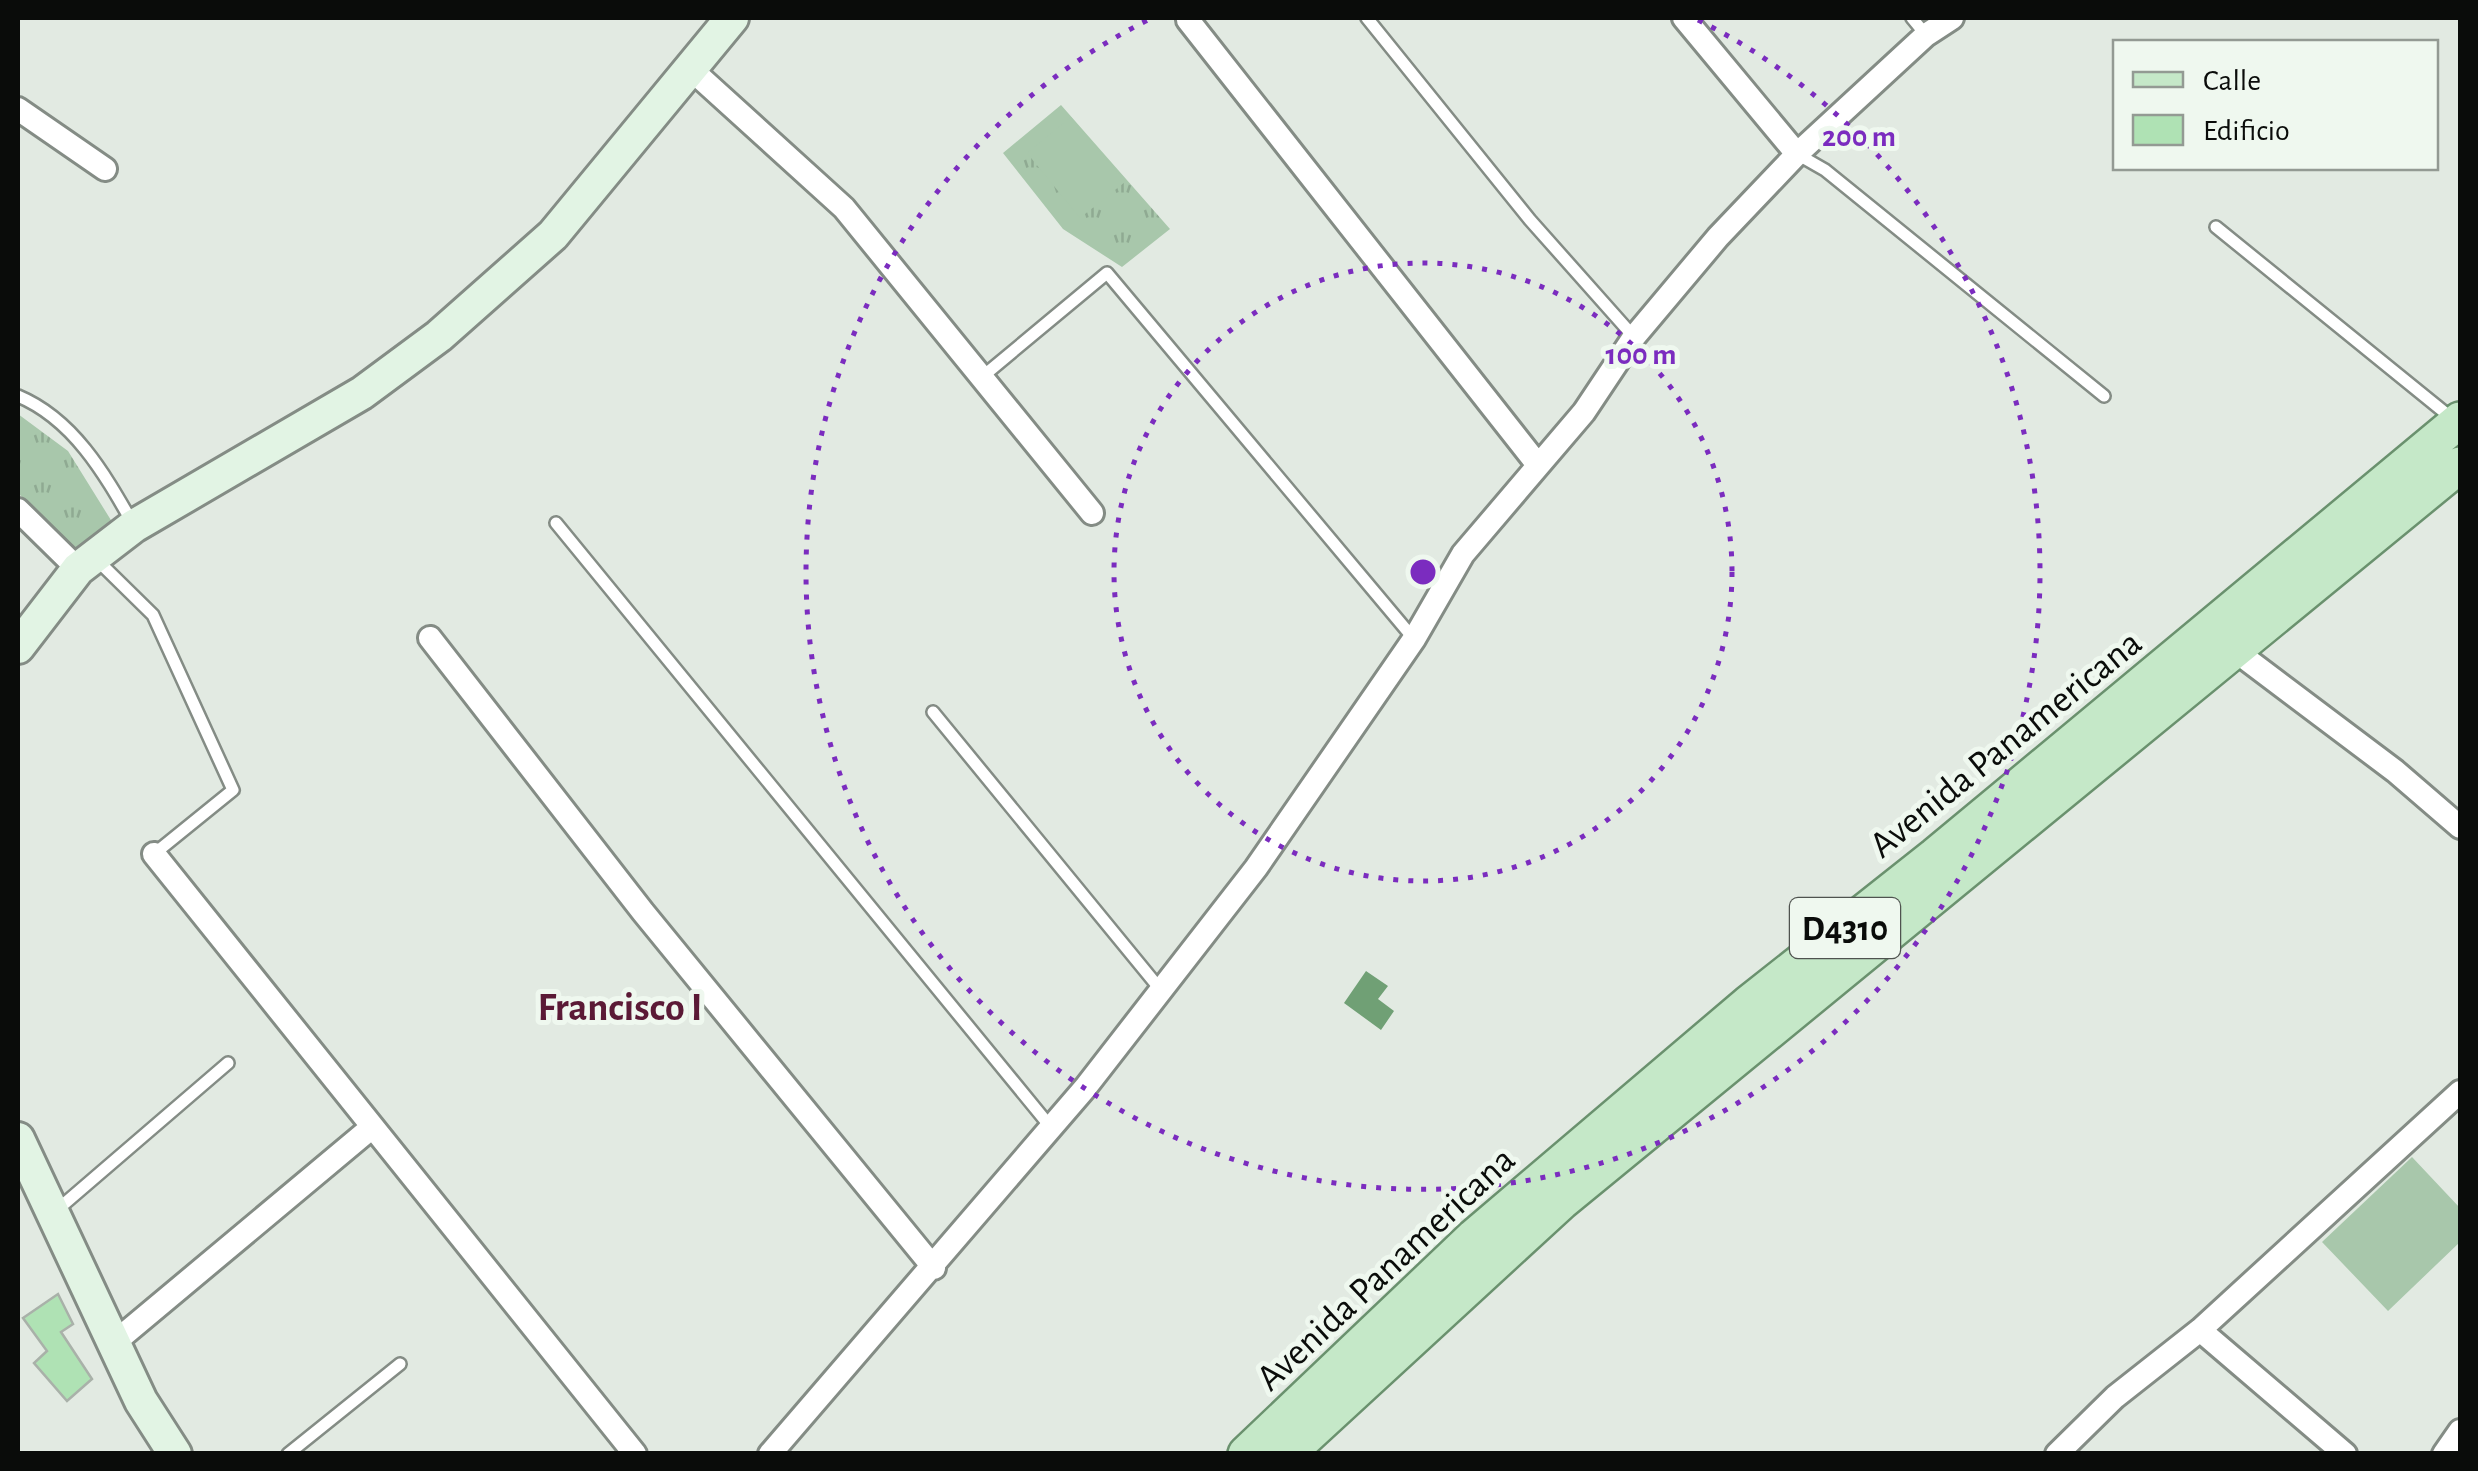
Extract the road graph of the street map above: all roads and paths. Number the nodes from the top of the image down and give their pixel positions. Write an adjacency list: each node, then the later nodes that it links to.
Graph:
1 (732, 18): 7 (main road)
2 (1367, 18): 12 (lane)
3 (1684, 18): 9 (street)
4 (1952, 18): 6 (street)
5 (1188, 20): 18 (street)
6 (1919, 26): 9 (street)
7 (693, 71): 13 (street); 22 (main road)
8 (18, 108): 10 (street)
9 (1798, 154): 12 (street); 15 (lane)
10 (106, 169)
11 (2216, 227): 16 (lane)
12 (1634, 337): 18 (street)
13 (982, 377): 20 (street); 26 (lane)
14 (18, 396): 22 (lane)
15 (2104, 396)
16 (2459, 423): 24 (main road, Avenida Panamericana / D4310)
17 (2460, 465): 24 (main road, Avenida Panamericana / D4310)
18 (1538, 466): 26 (street)
19 (18, 510): 23 (street)
20 (1092, 512)
21 (556, 523): 36 (lane)
22 (134, 526): 23 (main road)
23 (86, 563): 27 (main road); 32 (lane)
24 (2308, 570): 28 (main road, Avenida Panamericana / D4310); 30 (main road, Avenida Panamericana / D4310)
25 (430, 638): 40 (street)
26 (1414, 640): 33 (street)
27 (18, 647)
28 (2236, 652): 30 (main road, Avenida Panamericana / D4310); 31 (street)
29 (933, 712): 33 (lane)
30 (2053, 779): 45 (main road, Avenida Panamericana / D4310)
31 (2460, 827)
32 (154, 854): 37 (street)
33 (1160, 988): 36 (street)
34 (228, 1063): 39 (lane)
35 (2460, 1092): 41 (street)
36 (1049, 1125): 40 (street)
37 (371, 1128): 42 (street); 48 (street)
38 (18, 1139): 39 (main road)
39 (54, 1213): 42 (main road)
40 (934, 1268): 49 (street)
41 (2200, 1330): 51 (street); 52 (street)
42 (115, 1342): 46 (main road)
43 (400, 1364): 47 (lane)
44 (2460, 1431): 53 (street)
45 (1285, 1443): 50 (main road, Avenida Panamericana / D4310)
46 (175, 1454)
47 (288, 1454)
48 (635, 1454)
49 (770, 1454)
50 (1246, 1454)
51 (2057, 1454)
52 (2344, 1454)
53 (2444, 1454)

